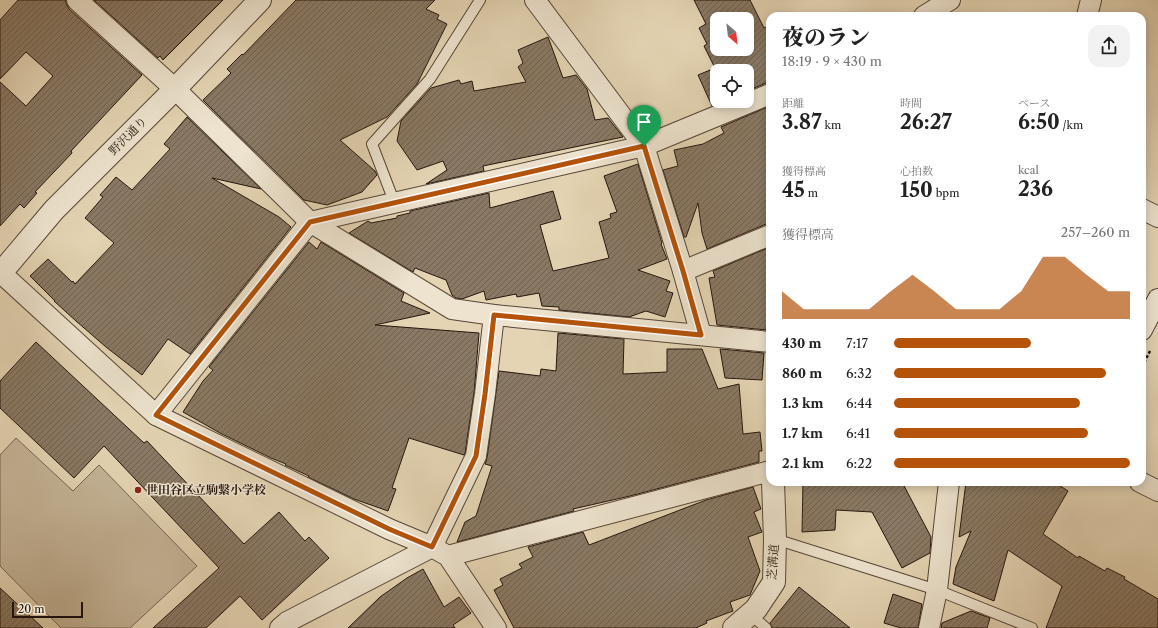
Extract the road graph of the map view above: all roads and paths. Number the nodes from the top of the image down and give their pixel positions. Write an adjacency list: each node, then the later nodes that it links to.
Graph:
1 (77, 0): 9 (street)
2 (260, 0): 9 (street, 野沢通り)
3 (480, 0): 12 (lane)
4 (536, 0): 11 (street)
5 (950, 0): 7 (street)
6 (1091, 0): 8 (street)
7 (930, 12)
8 (1088, 12)
9 (175, 89): 15 (street); 18 (street, 野沢通り)
10 (766, 96): 11 (street)
11 (644, 146): 12 (street); 17 (street)
12 (395, 204): 15 (street)
13 (1146, 211): 14 (street)
14 (1158, 217)
15 (310, 222): 20 (street); 24 (street)
16 (766, 237): 17 (street)
17 (683, 271): 22 (street)
18 (0, 273): 24 (street)
19 (1158, 299): 21 (street)
20 (494, 315): 22 (street); 31 (street)
21 (1146, 322)
22 (701, 335): 23 (street)
23 (766, 342)
24 (156, 415): 31 (street)
25 (766, 472): 31 (street)
26 (1146, 485): 29 (street)
27 (774, 486): 30 (street, 芝溝道)
28 (949, 486): 32 (street)
29 (1158, 491)
30 (775, 539): 32 (lane); 33 (street, 芝溝道)
31 (440, 551): 34 (street); 35 (street)
32 (937, 590): 37 (street); 38 (lane)
33 (742, 621): 36 (lane)
34 (280, 628)
35 (496, 628)
36 (766, 628)
37 (929, 628)
38 (1032, 628)

